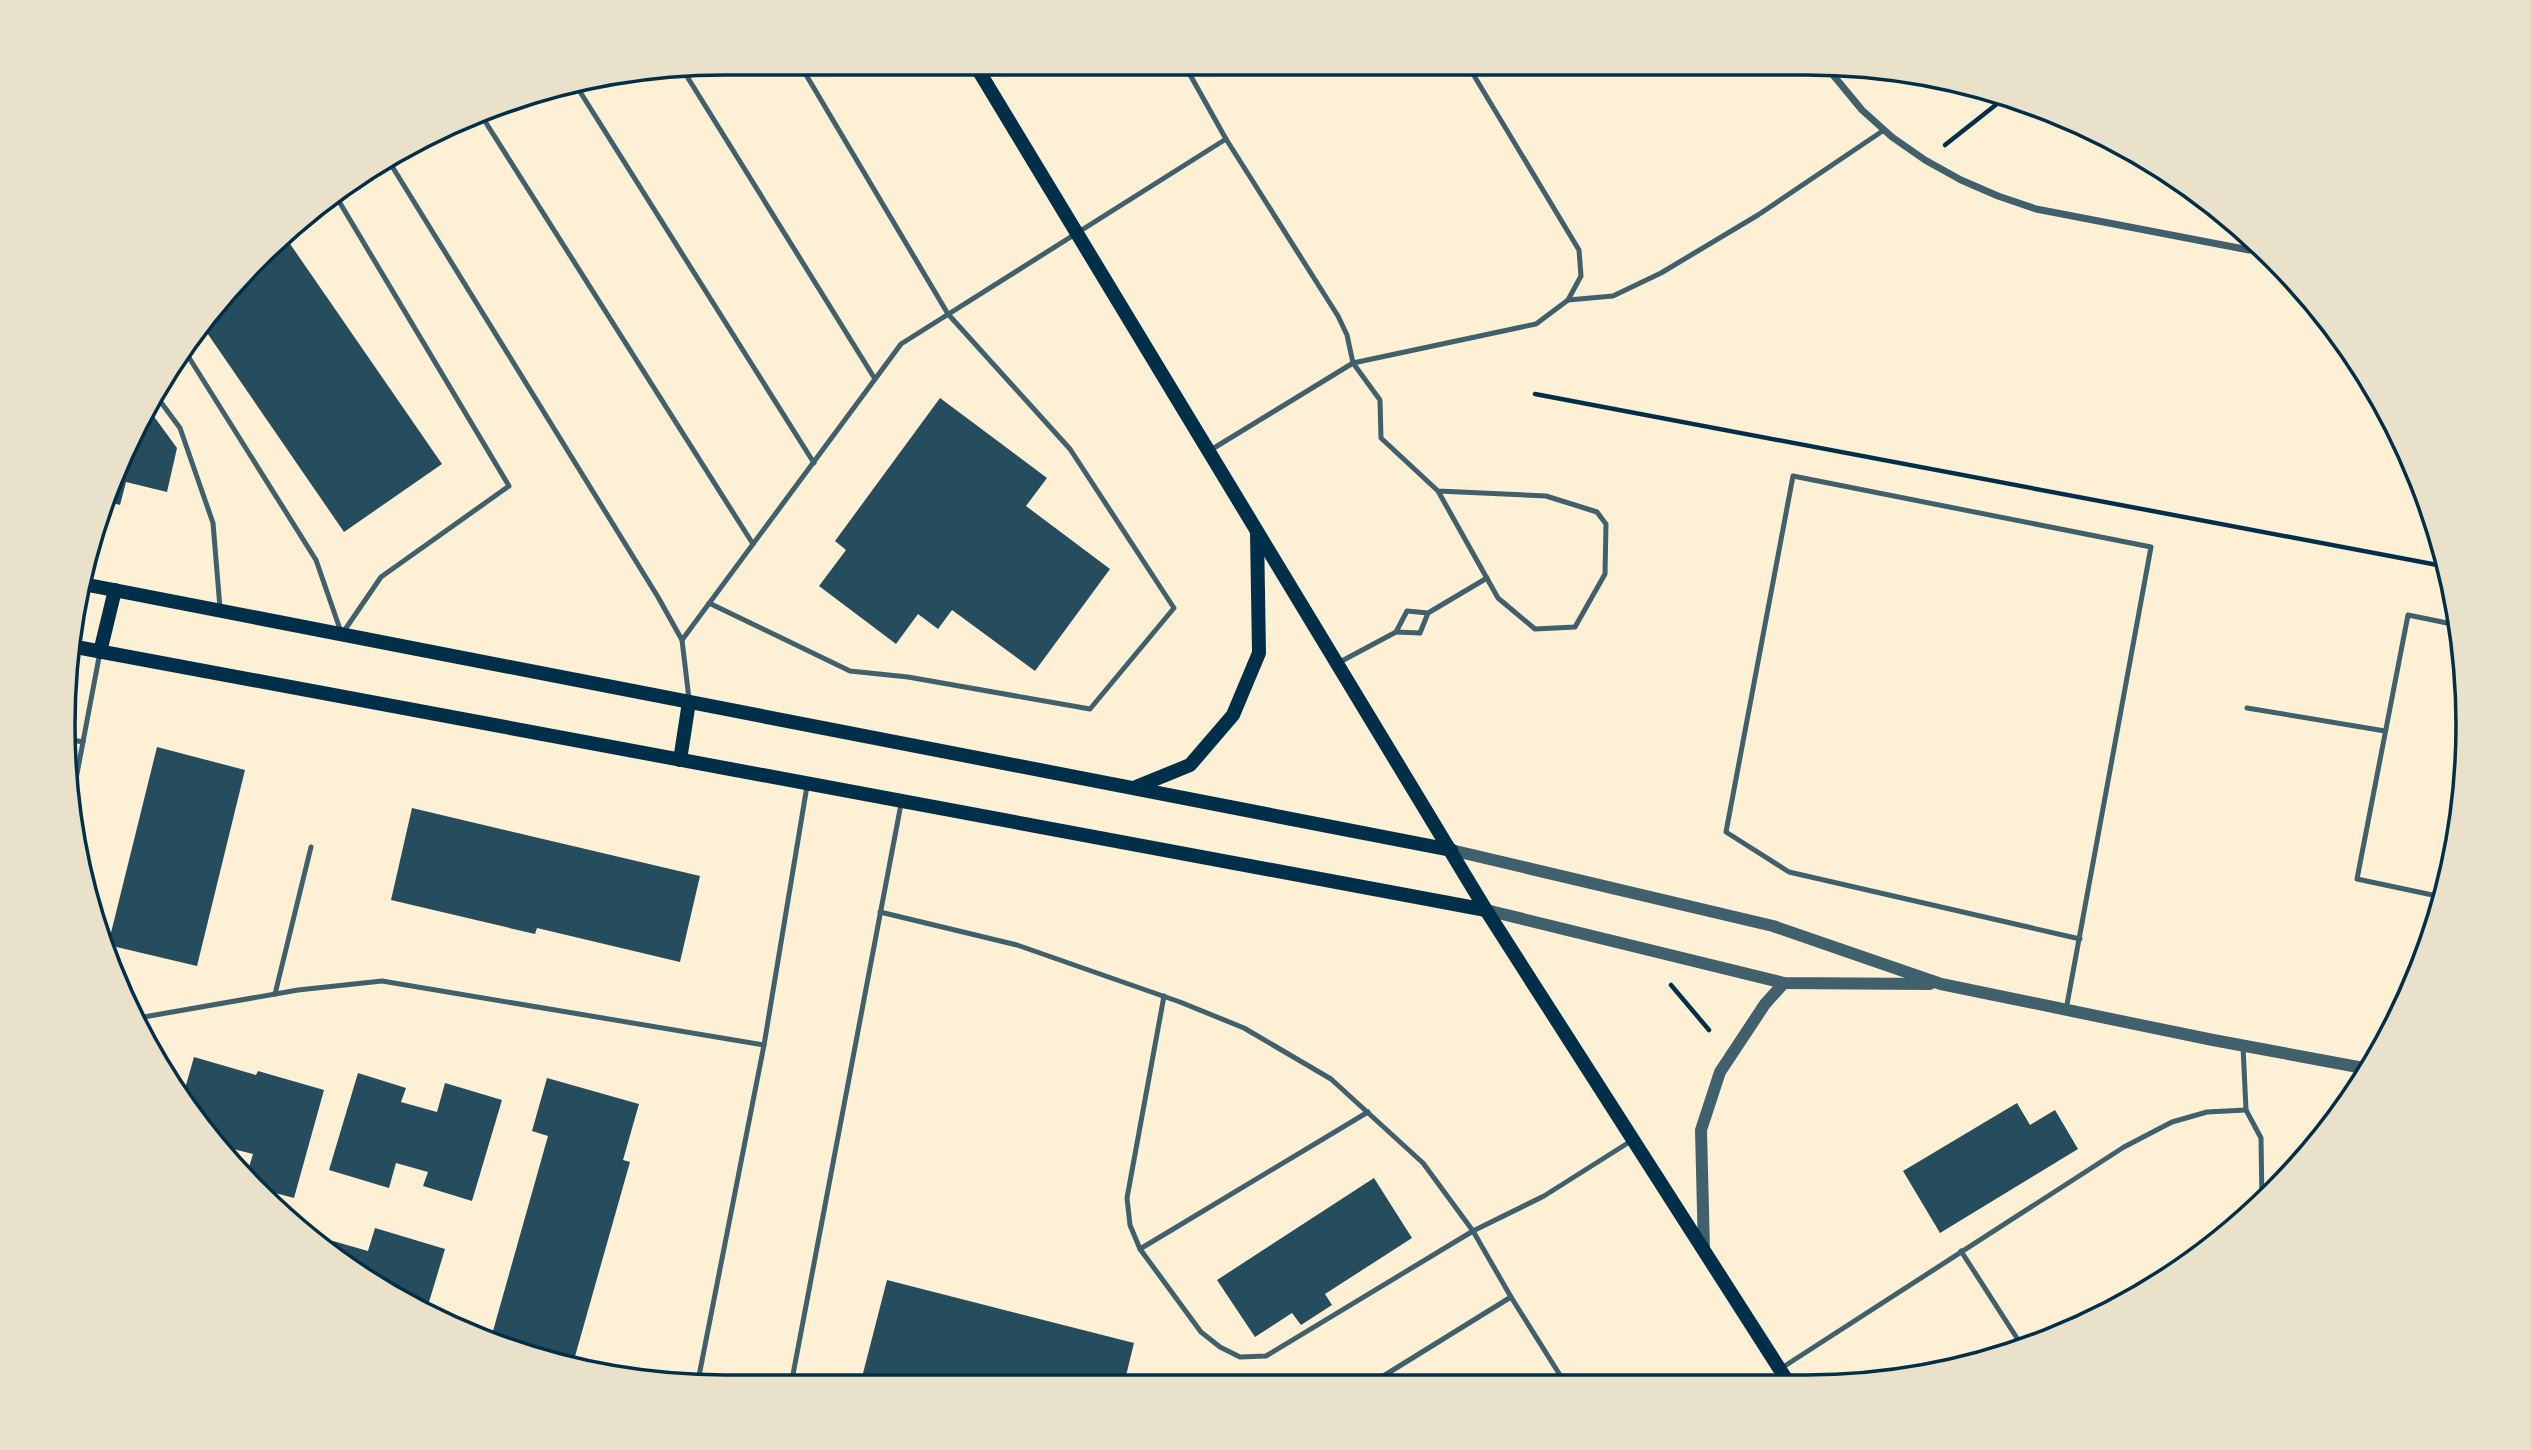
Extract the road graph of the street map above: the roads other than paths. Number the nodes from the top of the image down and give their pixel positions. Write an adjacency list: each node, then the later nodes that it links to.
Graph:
1 (806, 75): 16 (lane)
2 (981, 75): 13 (main road)
3 (1190, 75): 10 (lane)
4 (1474, 75): 15 (lane)
5 (1834, 76): 9 (street)
6 (687, 77): 19 (lane)
7 (580, 92): 22 (lane)
8 (485, 122): 25 (lane)
9 (1884, 130): 14 (street); 15 (lane)
10 (1226, 139): 13 (lane); 18 (lane)
11 (392, 167): 35 (lane)
12 (340, 202): 34 (lane)
13 (1076, 232): 16 (lane); 21 (main road)
14 (2248, 250)
15 (1568, 300): 18 (lane)
16 (948, 314): 19 (lane); 29 (lane)
17 (189, 358): 34 (lane)
18 (1353, 363): 21 (lane); 23 (lane)
19 (875, 379): 22 (lane)
20 (161, 402): 30 (lane)
21 (1209, 451): 24 (main road)
22 (814, 463): 25 (lane)
23 (1438, 491): 26 (lane); 26 (lane)
24 (1257, 531): 38 (main road); 47 (main road)
25 (752, 544): 29 (lane)
26 (1487, 578): 31 (lane)
27 (91, 585): 28 (main road)
28 (115, 590): 30 (main road); 37 (main road)
29 (709, 603): 35 (lane)
30 (221, 611): 34 (main road)
31 (1428, 613): 33 (lane); 33 (lane)
32 (2447, 623): 41 (lane)
33 (1396, 632): 38 (lane)
34 (342, 635): 39 (main road)
35 (682, 640): 39 (lane)
36 (80, 648): 37 (main road)
37 (100, 652): 43 (lane); 44 (main road)
38 (1338, 663): 50 (main road)
39 (689, 702): 44 (main road); 47 (main road)
40 (2247, 708): 41 (lane)
41 (2385, 731): 51 (lane)
42 (76, 741): 43 (lane)
43 (83, 742): 45 (lane)
44 (680, 760): 46 (main road)
45 (77, 771)
46 (808, 783): 48 (main road); 61 (lane)
47 (1135, 788): 50 (main road)
48 (901, 801): 52 (main road); 53 (lane)
49 (311, 847): 57 (lane)
50 (1451, 850): 52 (main road); 56 (street)
51 (2433, 895)
52 (1486, 910): 55 (street); 66 (main road)
53 (880, 912): 58 (lane); 75 (lane)
54 (2080, 939): 54 (lane); 59 (lane)
55 (1784, 983): 56 (street); 70 (street)
56 (1941, 984): 59 (street)
57 (275, 994): 60 (lane); 61 (lane)
58 (1164, 996): 65 (lane); 69 (lane)
59 (2066, 1010): 62 (street)
60 (145, 1017)
61 (764, 1045): 74 (lane)
62 (2243, 1046): 63 (street); 64 (lane)
63 (2358, 1067)
64 (2246, 1110): 67 (lane); 71 (lane)
65 (1368, 1112): 68 (lane); 69 (lane)
66 (1633, 1140): 68 (lane); 70 (main road)
67 (2262, 1187)
68 (1473, 1230): 69 (lane); 72 (lane)
69 (1140, 1249)
70 (1704, 1251): 78 (main road)
71 (1961, 1251): 73 (lane); 78 (lane)
72 (1511, 1297): 76 (lane); 77 (lane)
73 (2018, 1339)
74 (699, 1374)
75 (793, 1375)
76 (1385, 1375)
77 (1561, 1375)
78 (1784, 1375)

